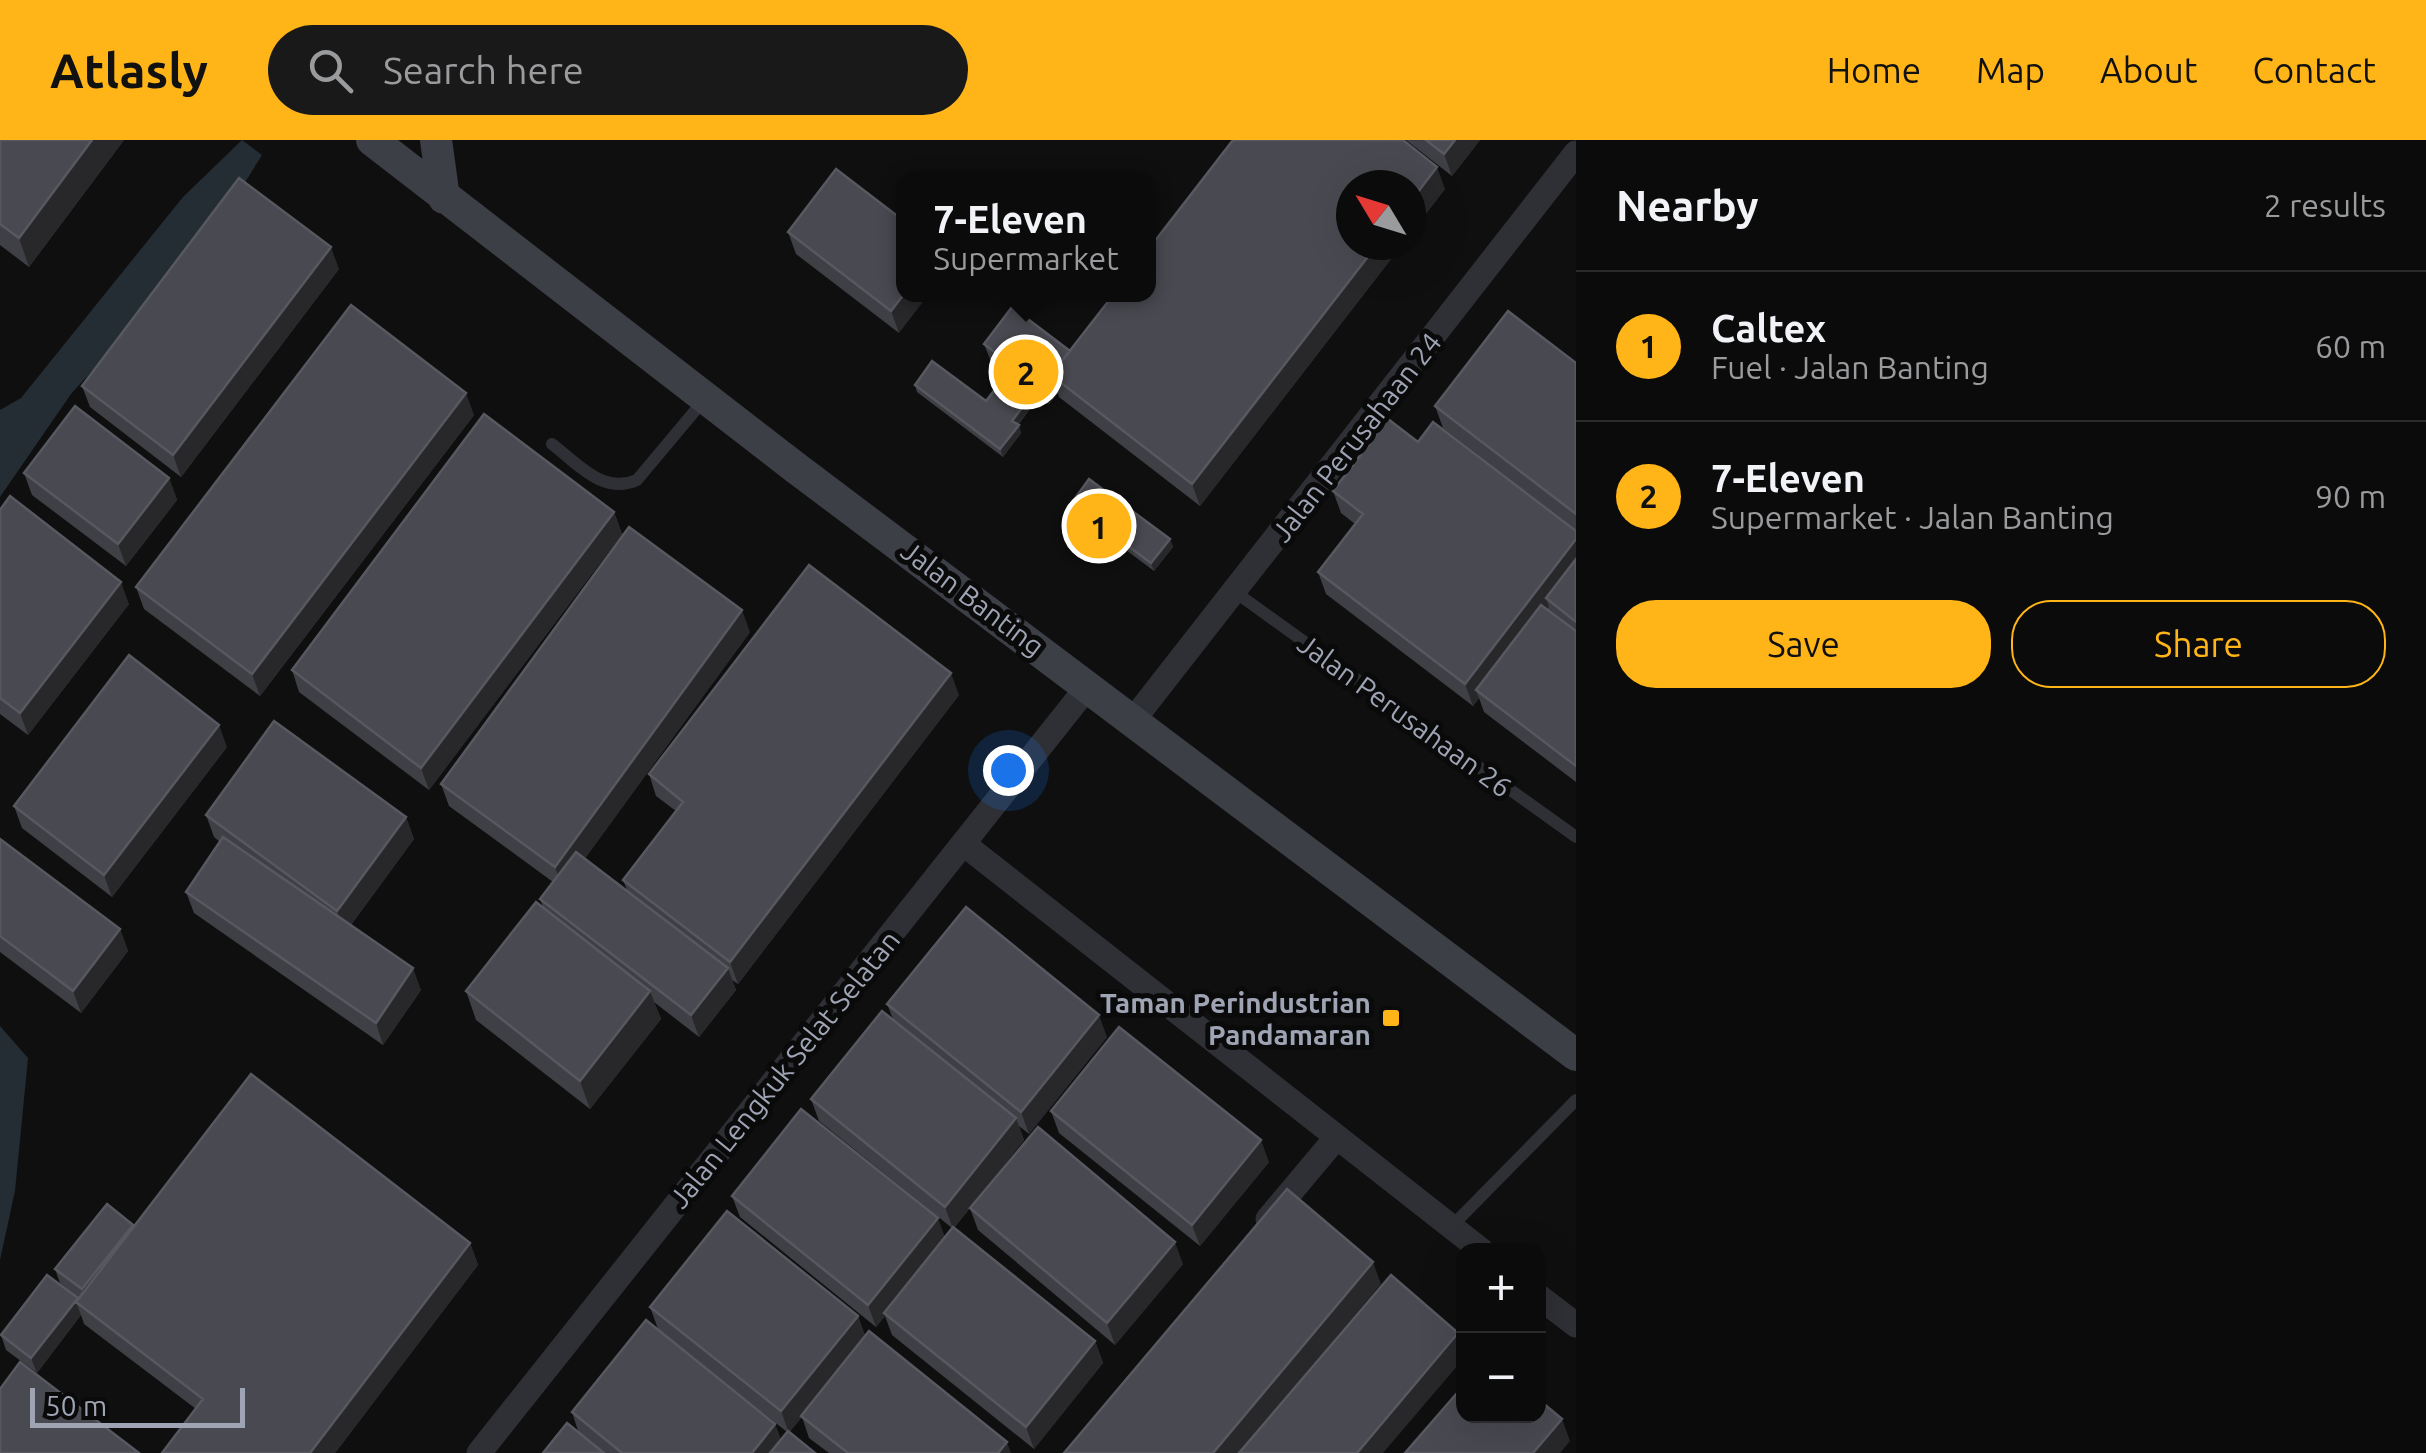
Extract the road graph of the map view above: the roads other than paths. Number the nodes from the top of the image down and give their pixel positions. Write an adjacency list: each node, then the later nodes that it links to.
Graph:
1 (372, 140): 4 (main road, Jalan Banting)
2 (436, 140): 4 (main road)
3 (1576, 153): 7 (street, Jalan Perusahaan 24)
4 (444, 198): 5 (main road, Jalan Banting)
5 (706, 398): 6 (lane); 8 (main road, Jalan Banting)
6 (552, 444)
7 (1235, 592): 9 (street, Jalan Perusahaan 24); 10 (lane, Jalan Perusahaan 26)
8 (1089, 686): 9 (main road, Jalan Banting); 11 (street, Jalan Lengkuk Selat Selatan)
9 (1134, 720): 12 (main road, Jalan Banting)
10 (1576, 837)
11 (964, 845): 14 (street); 20 (street, Jalan Lengkuk Selat Selatan)
12 (1576, 1055)
13 (1576, 1100): 15 (lane)
14 (1336, 1138): 15 (street); 16 (street)
15 (1451, 1227): 17 (street)
16 (1248, 1243)
17 (1472, 1243)
18 (1546, 1302): 19 (street)
19 (1576, 1325)
20 (480, 1453)

